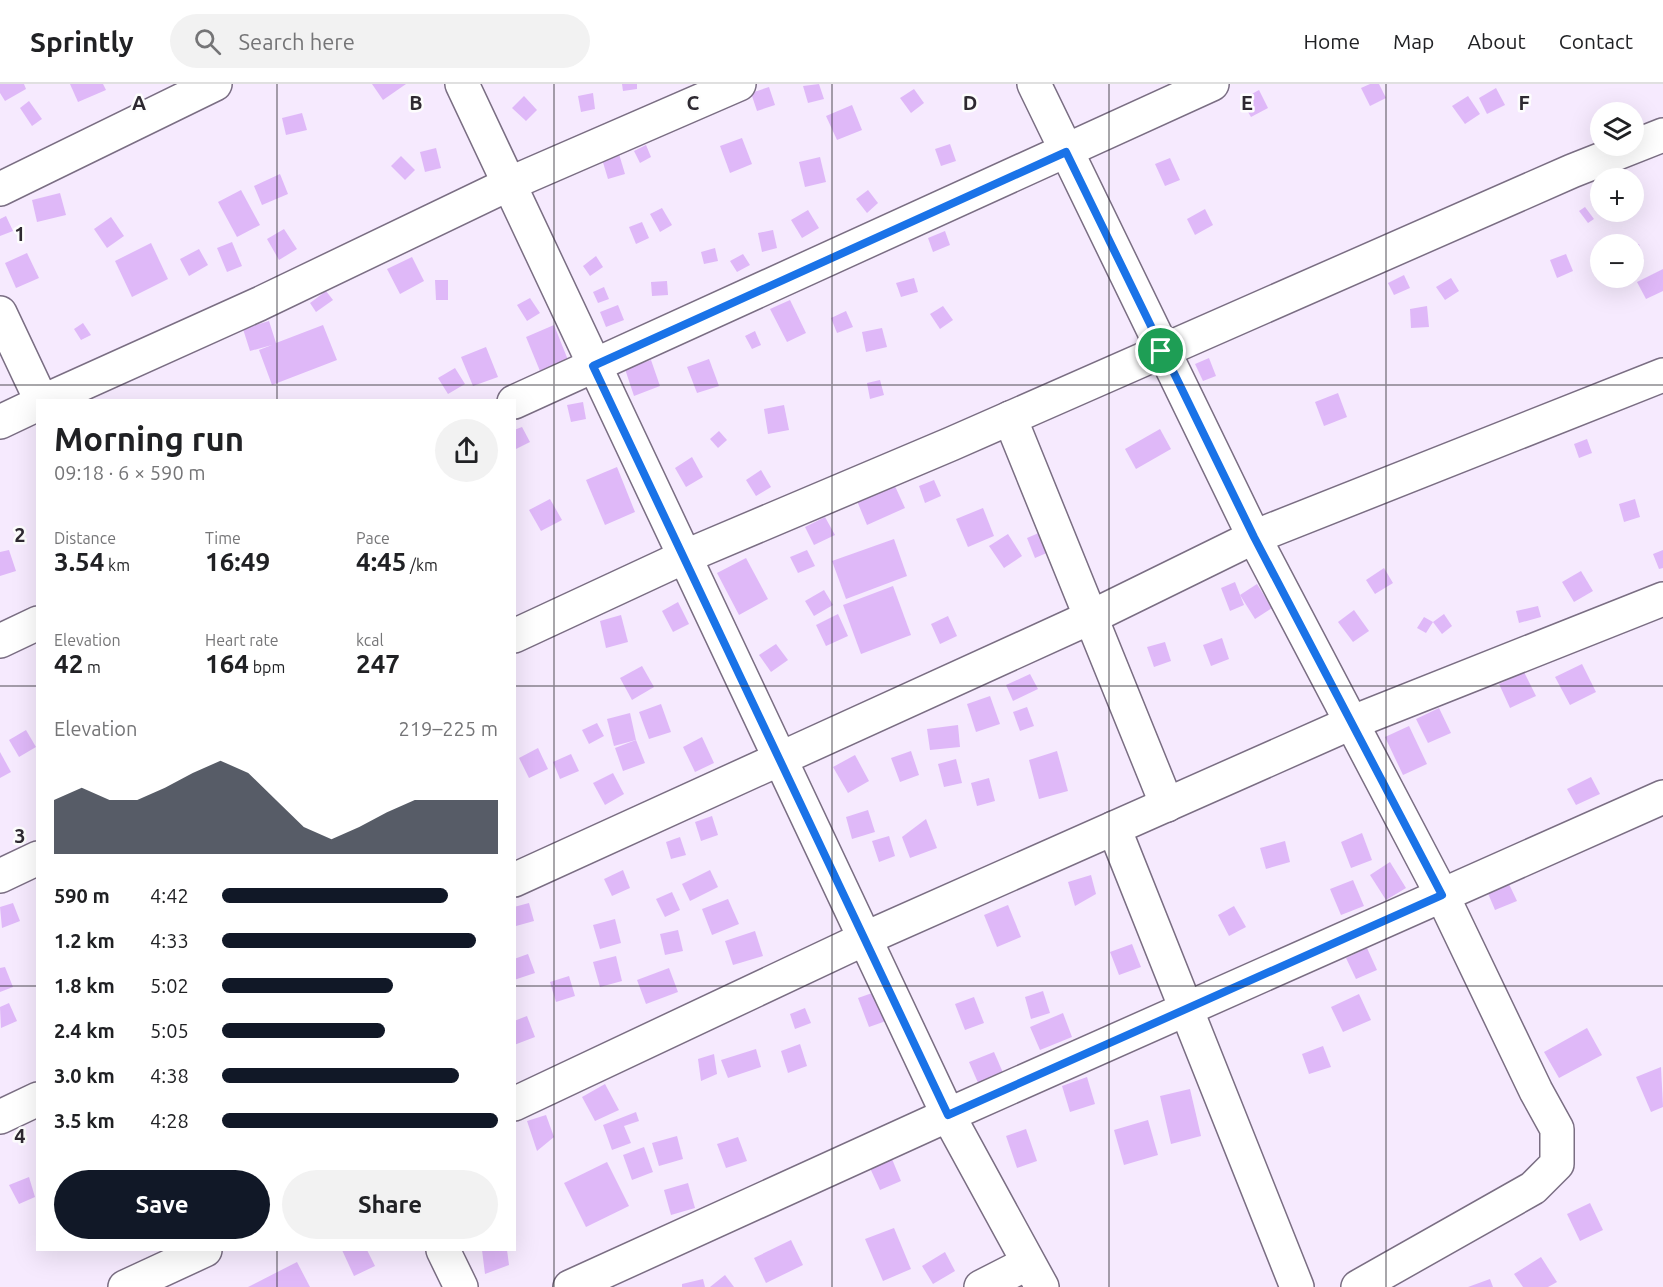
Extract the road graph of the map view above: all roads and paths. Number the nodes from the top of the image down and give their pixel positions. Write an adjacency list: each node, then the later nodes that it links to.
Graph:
1 (215, 84): 9 (street)
2 (462, 84): 8 (street)
3 (739, 84): 8 (street)
4 (1034, 84): 7 (street)
5 (1212, 84): 7 (street)
6 (1663, 135): 11 (street)
7 (1066, 152): 11 (street); 12 (street)
8 (511, 183): 12 (street); 15 (street)
9 (0, 189)
10 (0, 313): 14 (street)
11 (1161, 351): 18 (street); 20 (street)
12 (593, 366): 16 (street); 21 (street)
13 (1663, 375): 20 (street)
14 (41, 399)
15 (48, 399)
16 (516, 401)
17 (36, 405): 19 (street)
18 (1010, 418): 21 (street); 23 (street)
19 (0, 422)
20 (1254, 537): 23 (street); 27 (street)
21 (684, 557): 25 (street); 28 (street)
22 (1663, 599): 27 (street)
23 (1089, 618): 28 (street); 30 (street)
24 (36, 624): 26 (street)
25 (516, 635)
26 (0, 641)
27 (1353, 722): 30 (street); 35 (street)
28 (779, 760): 34 (street); 36 (street)
29 (1663, 797): 35 (street)
30 (1167, 805): 31 (street)
31 (1114, 828): 36 (street); 37 (street)
32 (36, 859): 33 (street)
33 (0, 876)
34 (516, 879)
35 (1442, 895): 37 (street); 50 (street)
36 (864, 939): 39 (street); 40 (street)
37 (1187, 1010): 40 (street); 49 (street)
38 (36, 1100): 41 (street)
39 (516, 1103)
40 (948, 1115): 44 (street); 47 (street)
41 (0, 1116)
42 (203, 1251): 45 (street)
43 (443, 1251): 46 (street)
44 (1035, 1275): 48 (street)
45 (125, 1287)
46 (461, 1287)
47 (570, 1287)
48 (981, 1287)
49 (1297, 1287)
50 (1358, 1287)

